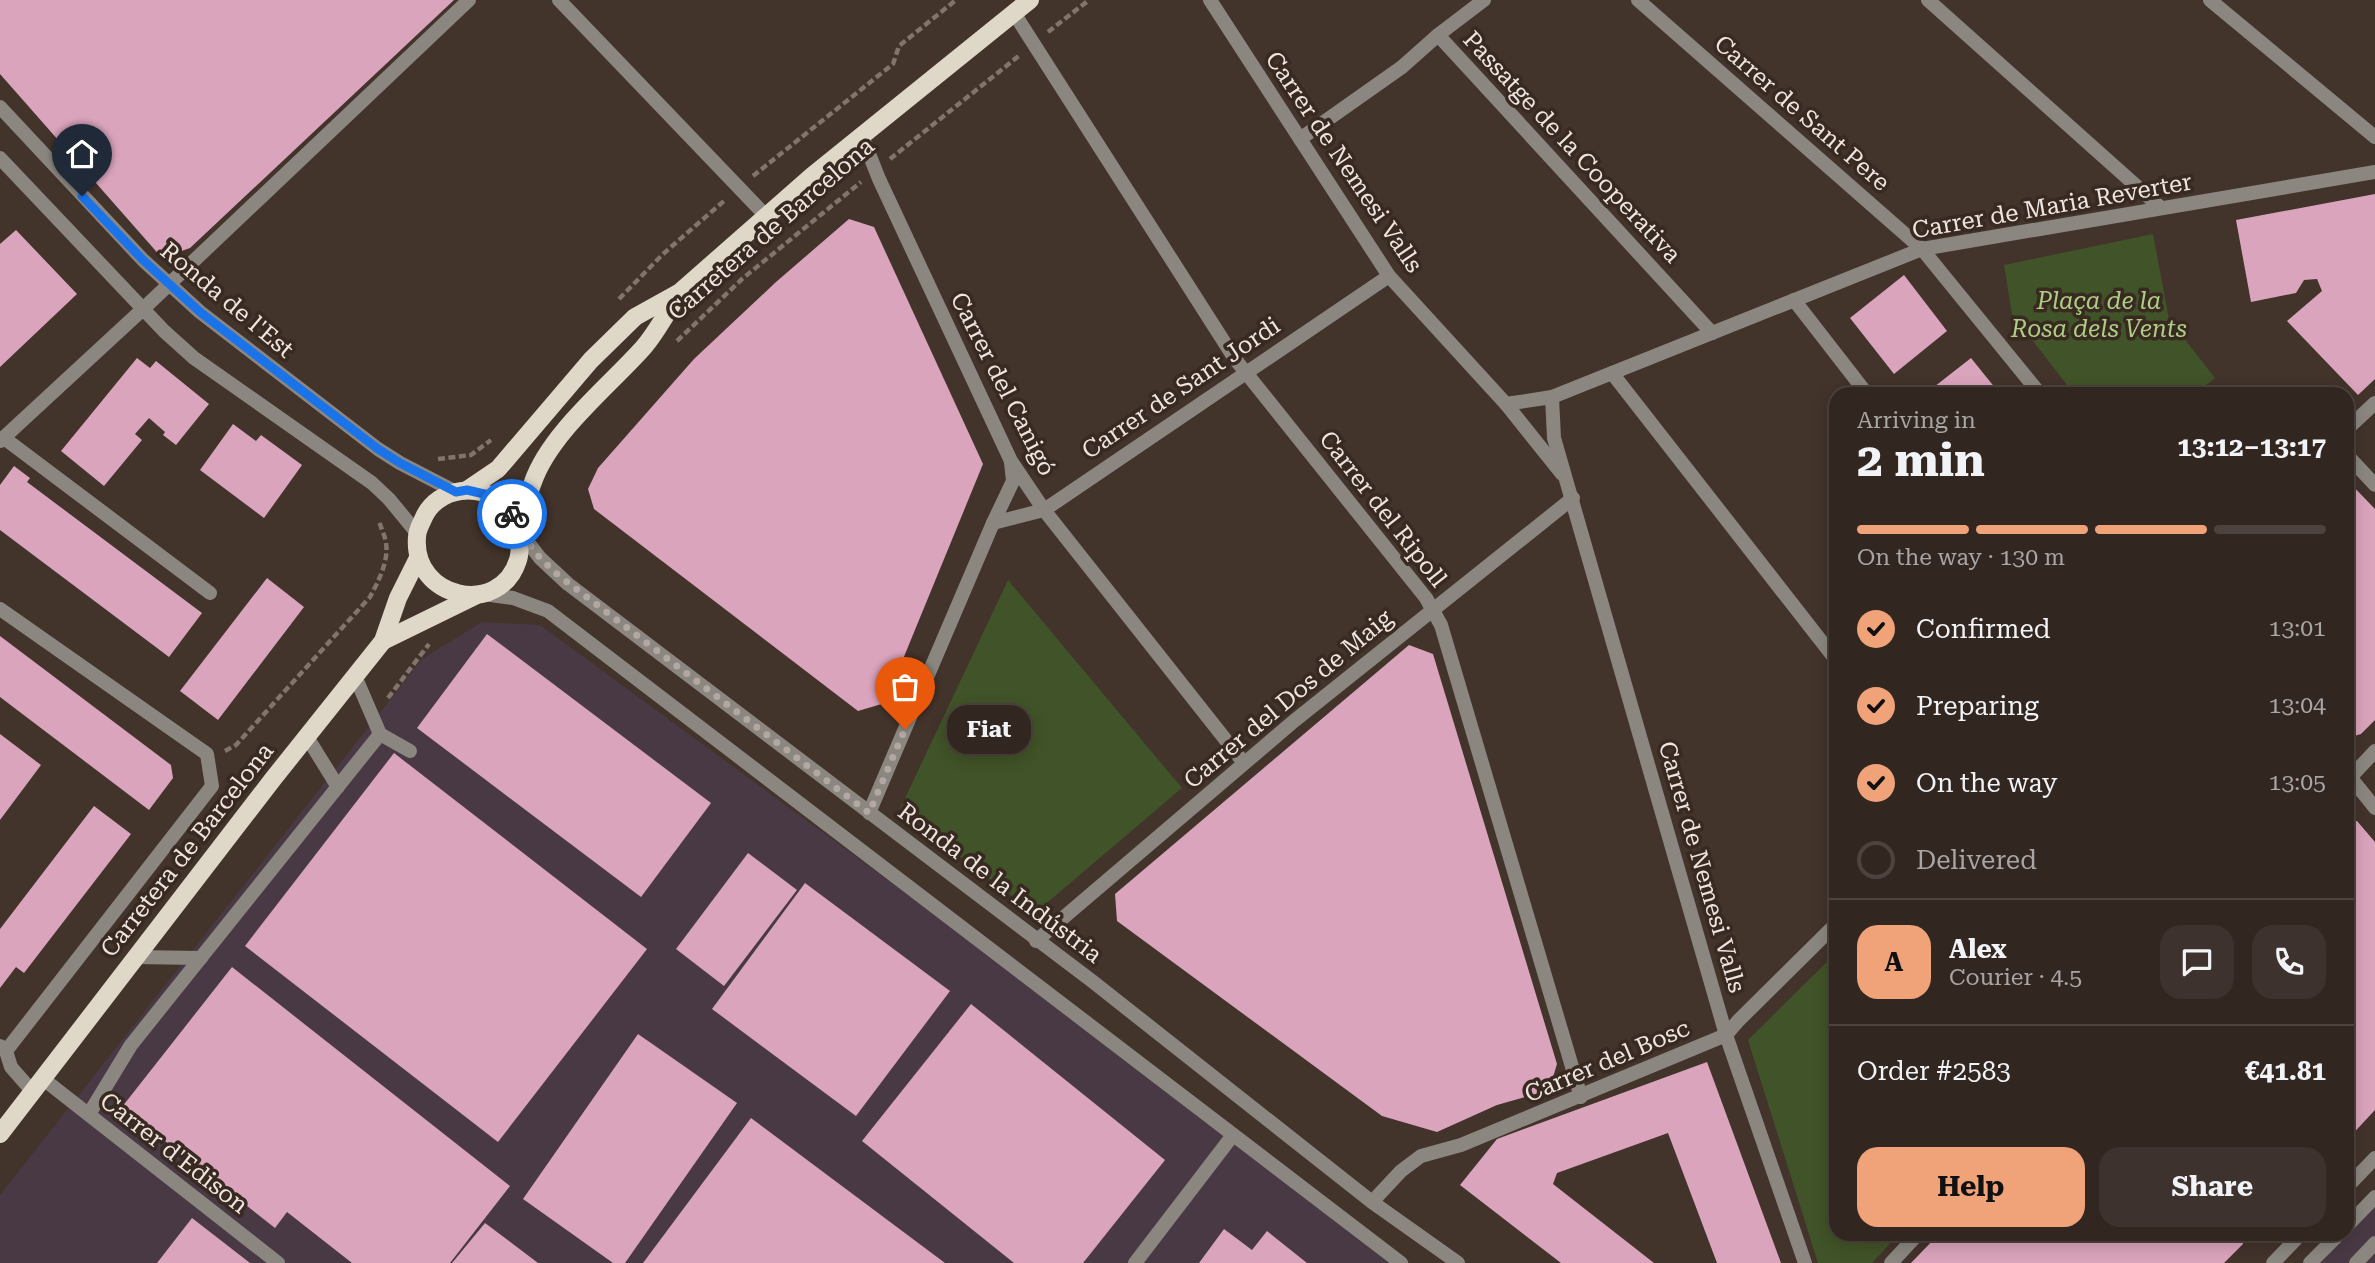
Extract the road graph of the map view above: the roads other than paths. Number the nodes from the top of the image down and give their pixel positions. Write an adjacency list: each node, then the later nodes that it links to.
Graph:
1 (469, 0): 21 (street)
2 (559, 0): 18 (street)
3 (1030, 0): 9 (main road, Carretera de Barcelona)
4 (1210, 0): 14 (street, Carrer de Nemesi Valls)
5 (1484, 0): 10 (street, Passatge de la Cooperativa)
6 (1638, 0): 19 (street, Carrer de Sant Pere)
7 (1928, 0): 17 (street)
8 (2210, 0): 13 (street)
9 (1014, 13): 12 (main road, Carretera de Barcelona); 26 (street, Carrer del Ripoll)
10 (1438, 35): 14 (street); 25 (street, Passatge de la Cooperativa)
11 (0, 107): 21 (street, Ronda de l'Est)
12 (862, 136): 18 (main road, Carretera de Barcelona); 35 (street, Carrer del Canigó)
13 (2375, 137)
14 (1300, 139): 20 (street, Carrer de Nemesi Valls)
15 (0, 158): 24 (street)
16 (2375, 172): 17 (street, Carrer de Maria Reverter)
17 (2161, 208): 19 (street, Carrer de Maria Reverter)
18 (765, 215): 22 (main road, Carretera de Barcelona)
19 (1922, 248): 23 (street, Carrer de Maria Reverter); 29 (street, Carrer de Sant Pere)
20 (1389, 276): 26 (street, Carrer de Sant Jordi); 32 (street, Carrer de Nemesi Valls)
21 (170, 282): 24 (street); 39 (street, Ronda de l'Est)
22 (680, 292): 39 (main road); 43 (main road)
23 (1794, 300): 25 (street, Carrer de Maria Reverter); 28 (street)
24 (144, 309): 34 (street); 44 (street)
25 (1712, 332): 27 (street, Carrer de Maria Reverter)
26 (1246, 371): 41 (street, Carrer de Sant Jordi); 49 (street, Carrer del Ripoll)
27 (1612, 373): 30 (street, Carrer de Maria Reverter); 51 (street)
28 (1862, 387)
29 (2034, 387)
30 (1552, 397): 32 (street); 37 (street, Carrer de Nemesi Valls)
31 (2375, 402): 33 (street)
32 (1506, 404): 37 (street, Carrer de Nemesi Valls)
33 (2354, 422)
34 (2, 440): 46 (street)
35 (1011, 461): 41 (street, Carrer del Canigó); 42 (street)
36 (2354, 462): 38 (street)
37 (1567, 480): 40 (street, Carrer de Nemesi Valls)
38 (2375, 485)
39 (461, 491): 43 (main road); 44 (main road)
40 (1573, 498): 49 (street, Carrer del Dos de Maig); 67 (street, Carrer de Nemesi Valls)
41 (1044, 510): 42 (street, Carrer de Sant Jordi); 57 (street, Carrer del Canigó)
42 (993, 523): 62 (street)
43 (520, 532): 47 (main road); 62 (street, Ronda de la Indústria)
44 (417, 533): 45 (main road)
45 (418, 558): 47 (main road); 50 (main road, Carretera de Barcelona)
46 (210, 593)
47 (480, 594): 50 (main road, Carretera de Barcelona); 73 (street)
48 (0, 609): 68 (street, Carretera de Barcelona)
49 (1432, 610): 57 (street, Carrer del Dos de Maig); 70 (street, Carrer del Ripoll)
50 (383, 641): 52 (main road, Carretera de Barcelona)
51 (1829, 651)
52 (355, 676): 53 (street); 54 (main road, Carretera de Barcelona)
53 (380, 734): 55 (street); 60 (street)
54 (307, 737): 60 (street); 65 (main road, Carretera de Barcelona)
55 (410, 751)
56 (2375, 751): 58 (street)
57 (1244, 763): 64 (street, Carrer del Dos de Maig)
58 (2354, 771)
59 (2354, 784): 61 (street)
60 (338, 787): 66 (street)
61 (2375, 808)
62 (869, 813): 64 (street, Ronda de la Indústria)
63 (1829, 932): 67 (street, Carrer del Bosc)
64 (1036, 941): 77 (street, Ronda de la Indústria)
65 (135, 957): 66 (street); 69 (main road, Carretera de Barcelona)
66 (201, 958): 71 (street)
67 (1726, 1035): 70 (street, Carrer del Bosc); 87 (street, Carrer de Nemesi Valls)
68 (3, 1048): 69 (street)
69 (37, 1085): 71 (street, Carrer d'Edison); 72 (main road, Carretera de Barcelona)
70 (1581, 1097): 77 (street, Carrer del Bosc)
71 (89, 1114): 83 (street, Carrer d'Edison)
72 (0, 1133)
73 (1233, 1135): 84 (street); 85 (street)
74 (2375, 1158): 75 (street)
75 (2354, 1180)
76 (2375, 1197): 78 (street)
77 (1372, 1202): 86 (street, Ronda de la Indústria)
78 (2354, 1219)
79 (1911, 1241): 88 (street)
80 (2290, 1241): 89 (street)
81 (2332, 1241): 90 (street)
82 (2375, 1243): 91 (street)
83 (278, 1263)
84 (1135, 1263)
85 (1401, 1263)
86 (1458, 1263)
87 (1805, 1263)
88 (1891, 1263)
89 (2273, 1263)
90 (2310, 1263)
91 (2356, 1263)

